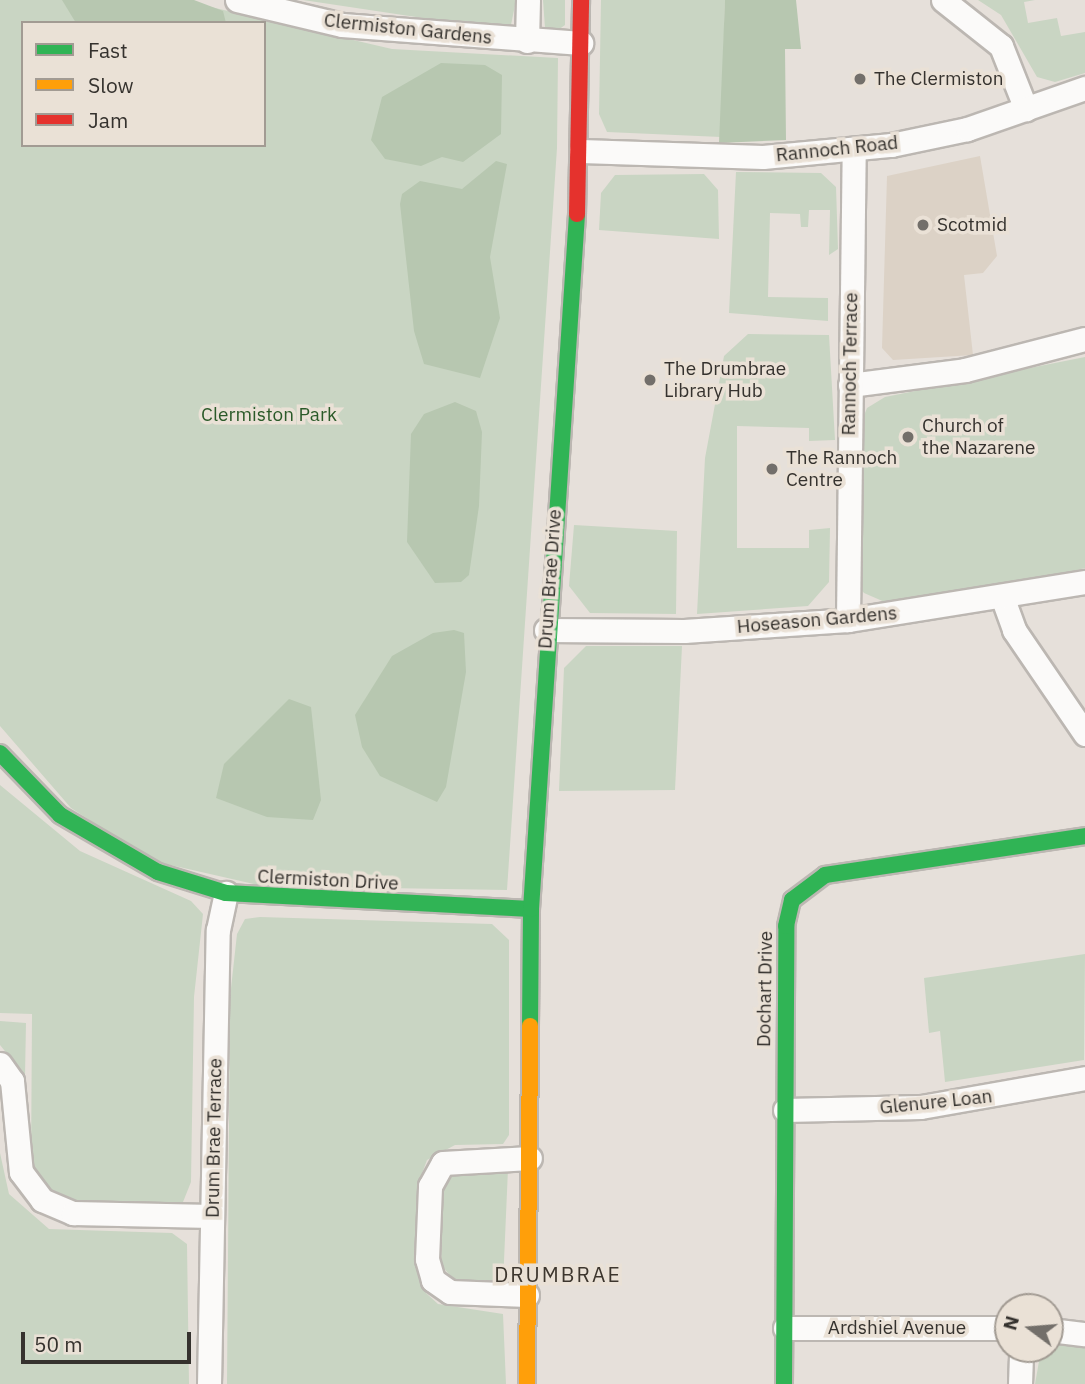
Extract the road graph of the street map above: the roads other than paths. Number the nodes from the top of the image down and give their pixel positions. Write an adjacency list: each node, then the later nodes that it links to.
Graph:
1 (237, 0): 5 (street, Clermiston Gardens)
2 (528, 0): 5 (street)
3 (581, 0): 6 (street, Drum Brae Drive)
4 (943, 0): 8 (street)
5 (527, 41): 6 (street, Clermiston Gardens)
6 (580, 43): 10 (street, Drum Brae Drive)
7 (1085, 88): 8 (street, Rannoch Road)
8 (1026, 109): 9 (street, Rannoch Road)
9 (854, 150): 10 (street, Rannoch Road); 12 (street, Rannoch Terrace)
10 (580, 151): 16 (street, Drum Brae Drive)
11 (1085, 339): 12 (street)
12 (849, 385): 15 (street, Rannoch Terrace)
13 (1085, 582): 14 (street, Hoseason Gardens)
14 (1003, 599): 15 (street, Hoseason Gardens); 17 (street)
15 (848, 620): 16 (street, Hoseason Gardens)
16 (546, 630): 21 (street, Drum Brae Drive)
17 (1085, 734)
18 (0, 753): 20 (street, Clermiston Drive)
19 (1085, 836): 24 (street, Dochart Drive)
20 (226, 893): 21 (street, Clermiston Drive); 26 (street, Drum Brae Terrace)
21 (531, 909): 25 (street, Drum Brae Drive)
22 (0, 1064): 26 (street)
23 (1085, 1079): 24 (street, Glenure Loan)
24 (785, 1110): 28 (street, Dochart Drive)
25 (530, 1158): 27 (street, Drum Brae Drive); 27 (street)
26 (212, 1216): 33 (street, Drum Brae Terrace)
27 (527, 1295): 34 (street, Drum Brae Drive)
28 (785, 1328): 29 (street, Ardshiel Avenue); 35 (street, Dochart Drive)
29 (994, 1328)
30 (1064, 1332): 31 (street)
31 (1085, 1334)
32 (1021, 1363): 36 (street)
33 (209, 1384)
34 (527, 1384)
35 (783, 1384)
36 (1020, 1384)

